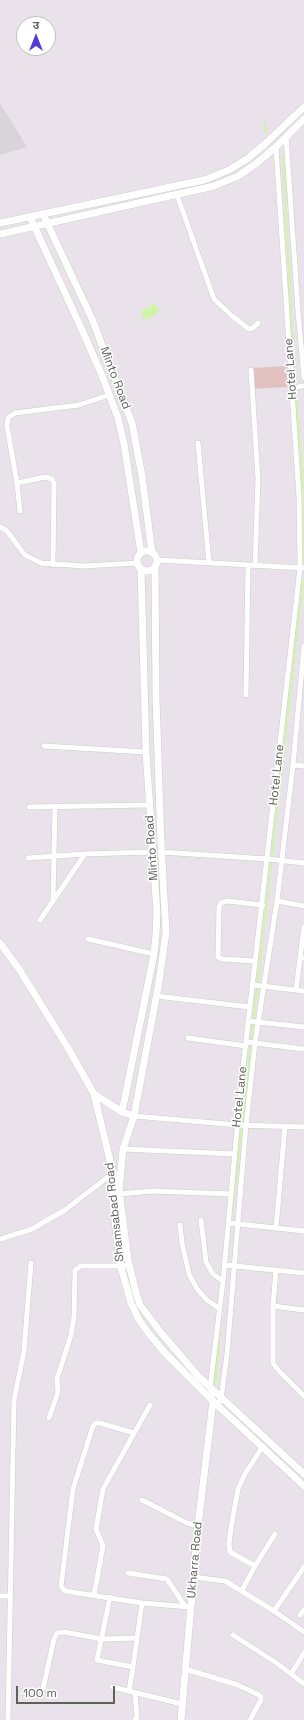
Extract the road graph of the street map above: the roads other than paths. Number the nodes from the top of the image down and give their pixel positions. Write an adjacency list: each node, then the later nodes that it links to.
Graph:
1 (304, 107): 6 (street)
2 (304, 119): 3 (street)
3 (286, 136): 4 (street); 12 (street, Hotel Lane)
4 (276, 147): 5 (street); 13 (street, Hotel Lane)
5 (176, 195): 9 (street); 18 (street)
6 (43, 214): 7 (street); 9 (street, Minto Road)
7 (30, 217): 8 (street); 10 (street, Minto Road)
8 (0, 223)
9 (48, 224): 10 (street); 19 (street, Minto Road)
10 (35, 227): 11 (street); 20 (street, Minto Road)
11 (0, 234)
12 (295, 273): 13 (street); 14 (street, Hotel Lane)
13 (285, 274): 24 (street, Hotel Lane)
14 (297, 295): 15 (street); 16 (street, Hotel Lane)
15 (304, 296)
16 (298, 311): 17 (street); 22 (street, Hotel Lane)
17 (304, 315)
18 (258, 323)
19 (94, 325): 20 (street); 31 (street, Minto Road)
20 (82, 330): 25 (street, Minto Road)
21 (251, 370): 37 (street)
22 (304, 378)
23 (304, 386): 24 (street)
24 (292, 388): 38 (street, Hotel Lane)
25 (109, 395): 27 (street); 30 (street, Minto Road)
26 (198, 443): 33 (street)
27 (17, 483): 28 (street); 34 (street)
28 (20, 511)
29 (0, 527): 34 (street)
30 (141, 553): 31 (street); 36 (street)
31 (152, 553): 32 (street)
32 (156, 563): 33 (street); 36 (street); 49 (street, Minto Road)
33 (210, 563): 35 (street)
34 (53, 565): 36 (street)
35 (248, 565): 37 (street); 40 (street)
36 (139, 566): 42 (street, Minto Road)
37 (255, 566): 38 (street)
38 (302, 568): 53 (street, Hotel Lane)
39 (304, 646): 43 (street)
40 (246, 694)
41 (44, 746): 42 (street)
42 (146, 752): 45 (street, Minto Road)
43 (293, 764): 44 (street); 54 (street)
44 (304, 766)
45 (149, 805): 47 (street); 48 (street, Minto Road)
46 (29, 807): 47 (street)
47 (55, 807): 51 (street)
48 (151, 852): 50 (street); 64 (street, Minto Road)
49 (161, 852): 53 (street); 71 (street, Minto Road)
50 (85, 854): 51 (street); 56 (street)
51 (54, 856): 52 (street); 56 (street)
52 (28, 858)
53 (268, 859): 54 (street); 58 (street, Hotel Lane)
54 (281, 860): 55 (street); 57 (street)
55 (304, 863)
56 (53, 900): 60 (street)
57 (277, 901): 59 (street); 68 (street)
58 (263, 905): 66 (street, Hotel Lane); 66 (street)
59 (304, 906)
60 (40, 920)
61 (304, 927): 65 (street)
62 (88, 939): 64 (street)
63 (0, 943): 80 (street, Shamsabad Road)
64 (154, 954): 81 (street, Minto Road)
65 (302, 958): 69 (street)
66 (255, 961): 67 (street, Hotel Lane)
67 (253, 985): 68 (street); 72 (street, Hotel Lane)
68 (264, 986): 69 (street); 74 (street)
69 (296, 990): 70 (street)
70 (304, 991)
71 (156, 996): 72 (street); 82 (street, Minto Road)
72 (250, 1007): 73 (street, Hotel Lane)
73 (248, 1021): 74 (street); 78 (street, Hotel Lane)
74 (259, 1022): 75 (street); 77 (street)
75 (304, 1027)
76 (188, 1038): 78 (street)
77 (255, 1043): 78 (street); 79 (street); 84 (street)
78 (246, 1044): 83 (street, Hotel Lane)
79 (304, 1049)
80 (94, 1094): 81 (street); 89 (street, Shamsabad Road)
81 (122, 1112): 82 (street)
82 (134, 1116): 83 (street); 87 (street, Minto Road)
83 (238, 1125): 84 (street); 88 (street, Hotel Lane)
84 (245, 1125): 85 (street); 93 (street)
85 (285, 1126): 86 (street); 95 (street)
86 (304, 1127)
87 (123, 1149): 88 (street); 89 (street, Minto Road)
88 (235, 1154): 91 (street, Hotel Lane)
89 (116, 1172): 90 (street, Shamsabad Road); 97 (street); 101 (street, Shamsabad Road)
90 (119, 1194): 91 (street); 99 (street, Shamsabad Road)
91 (231, 1194): 93 (street, Hotel Lane)
92 (201, 1220): 104 (street)
93 (234, 1224): 95 (street); 100 (street); 100 (street, Hotel Lane)
94 (180, 1225): 106 (street)
95 (276, 1228): 96 (street)
96 (304, 1231)
97 (0, 1239)
98 (31, 1262): 127 (street)
99 (130, 1266): 101 (street); 108 (street, Shamsabad Road)
100 (230, 1266): 102 (street); 104 (street, Hotel Lane); 110 (street)
101 (121, 1268): 110 (street, Shamsabad Road); 112 (street)
102 (276, 1270): 103 (street); 105 (street)
103 (304, 1273)
104 (223, 1281): 106 (street, Hotel Lane)
105 (273, 1306): 107 (street); 109 (street)
106 (220, 1309): 108 (street, Hotel Lane)
107 (304, 1310)
108 (210, 1388): 110 (street, Shamsabad Road)
109 (304, 1396)
110 (217, 1402): 114 (street, Shamsabad Road); 115 (street, Shamsabad Road); 118 (street, Ukharra Road)
111 (150, 1405): 113 (street)
112 (49, 1418)
113 (134, 1433): 125 (street); 125 (street)
114 (263, 1446): 116 (street, Shamsabad Road); 120 (street)
115 (303, 1470)
116 (304, 1486)
117 (142, 1500): 118 (street)
118 (198, 1526): 123 (street, Ukharra Road)
119 (275, 1534): 120 (street)
120 (255, 1566): 124 (street)
121 (304, 1567): 131 (street)
122 (128, 1574): 130 (street)
123 (193, 1577): 124 (street); 130 (street, Ukharra Road)
124 (242, 1590): 131 (street)
125 (94, 1595): 128 (street)
126 (0, 1596): 127 (street)
127 (10, 1596): 145 (street)
128 (110, 1598): 129 (street); 135 (street)
129 (142, 1603): 130 (street); 134 (street)
130 (188, 1607): 138 (street, Ukharra Road)
131 (274, 1611): 132 (street)
132 (304, 1632)
133 (234, 1635): 139 (street)
134 (136, 1638): 135 (street); 137 (street)
135 (102, 1639): 137 (street); 142 (street)
136 (304, 1652): 139 (street)
137 (133, 1667): 143 (street)
138 (185, 1669): 144 (street, Ukharra Road); 148 (street)
139 (291, 1674): 140 (street)
140 (304, 1684)
141 (112, 1687): 143 (street)
142 (43, 1689)
143 (132, 1692): 144 (street); 146 (street)
144 (182, 1704): 147 (street, Ukharra Road)
145 (8, 1720)
146 (135, 1720)
147 (181, 1720)
148 (250, 1720)

